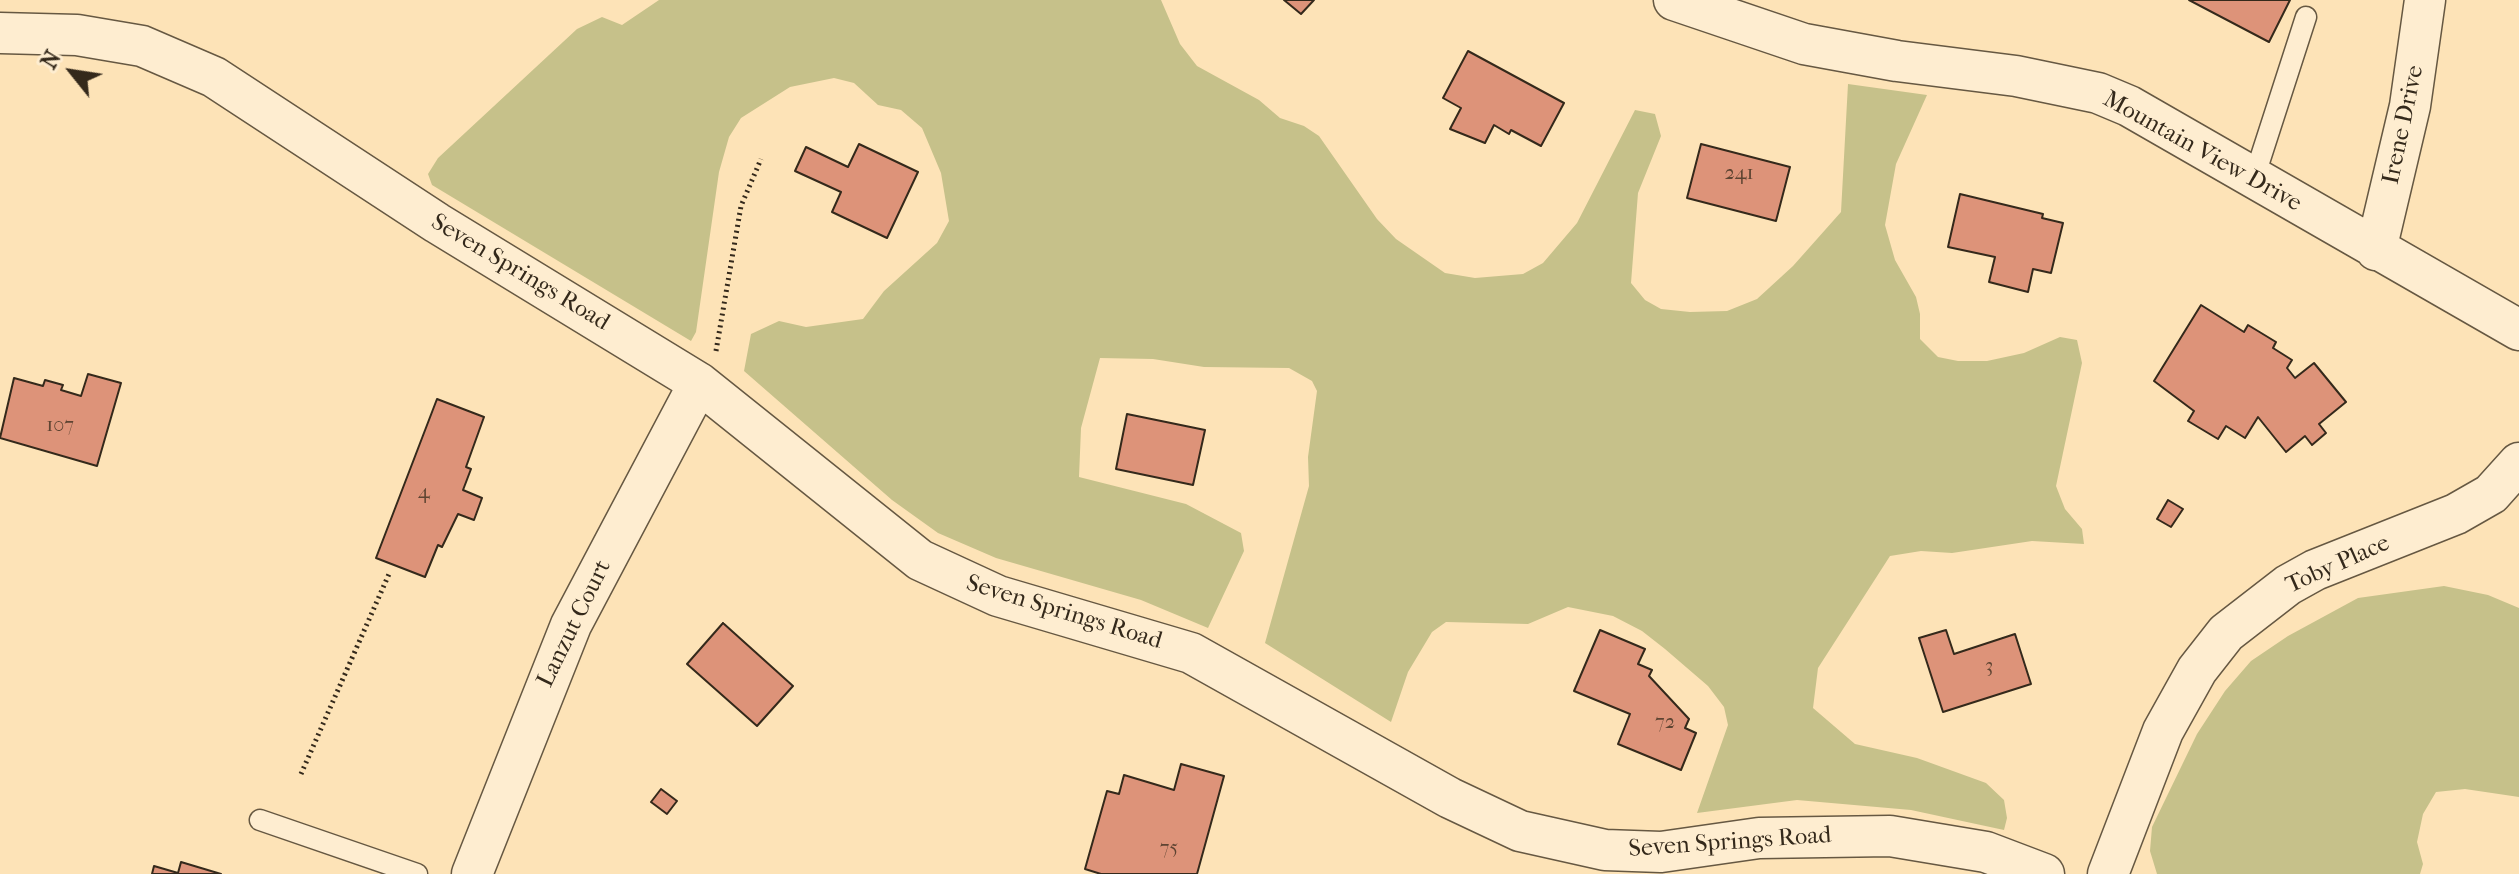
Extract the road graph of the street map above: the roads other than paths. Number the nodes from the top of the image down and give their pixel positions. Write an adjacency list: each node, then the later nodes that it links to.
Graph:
1 (1674, 0): 5 (street, Mountain View Drive)
2 (2425, 0): 6 (street, Irene Drive)
3 (2306, 17): 5 (lane)
4 (0, 33): 8 (street, Seven Springs Road)
5 (2254, 178): 6 (street, Mountain View Drive)
6 (2376, 250): 7 (street, Mountain View Drive)
7 (2519, 330)
8 (704, 387): 12 (street, Lanzut Court); 13 (street, Seven Springs Road)
9 (2519, 463): 14 (street, Toby Place)
10 (260, 820): 11 (lane)
11 (417, 874)
12 (472, 874)
13 (2044, 874)
14 (2108, 874)

